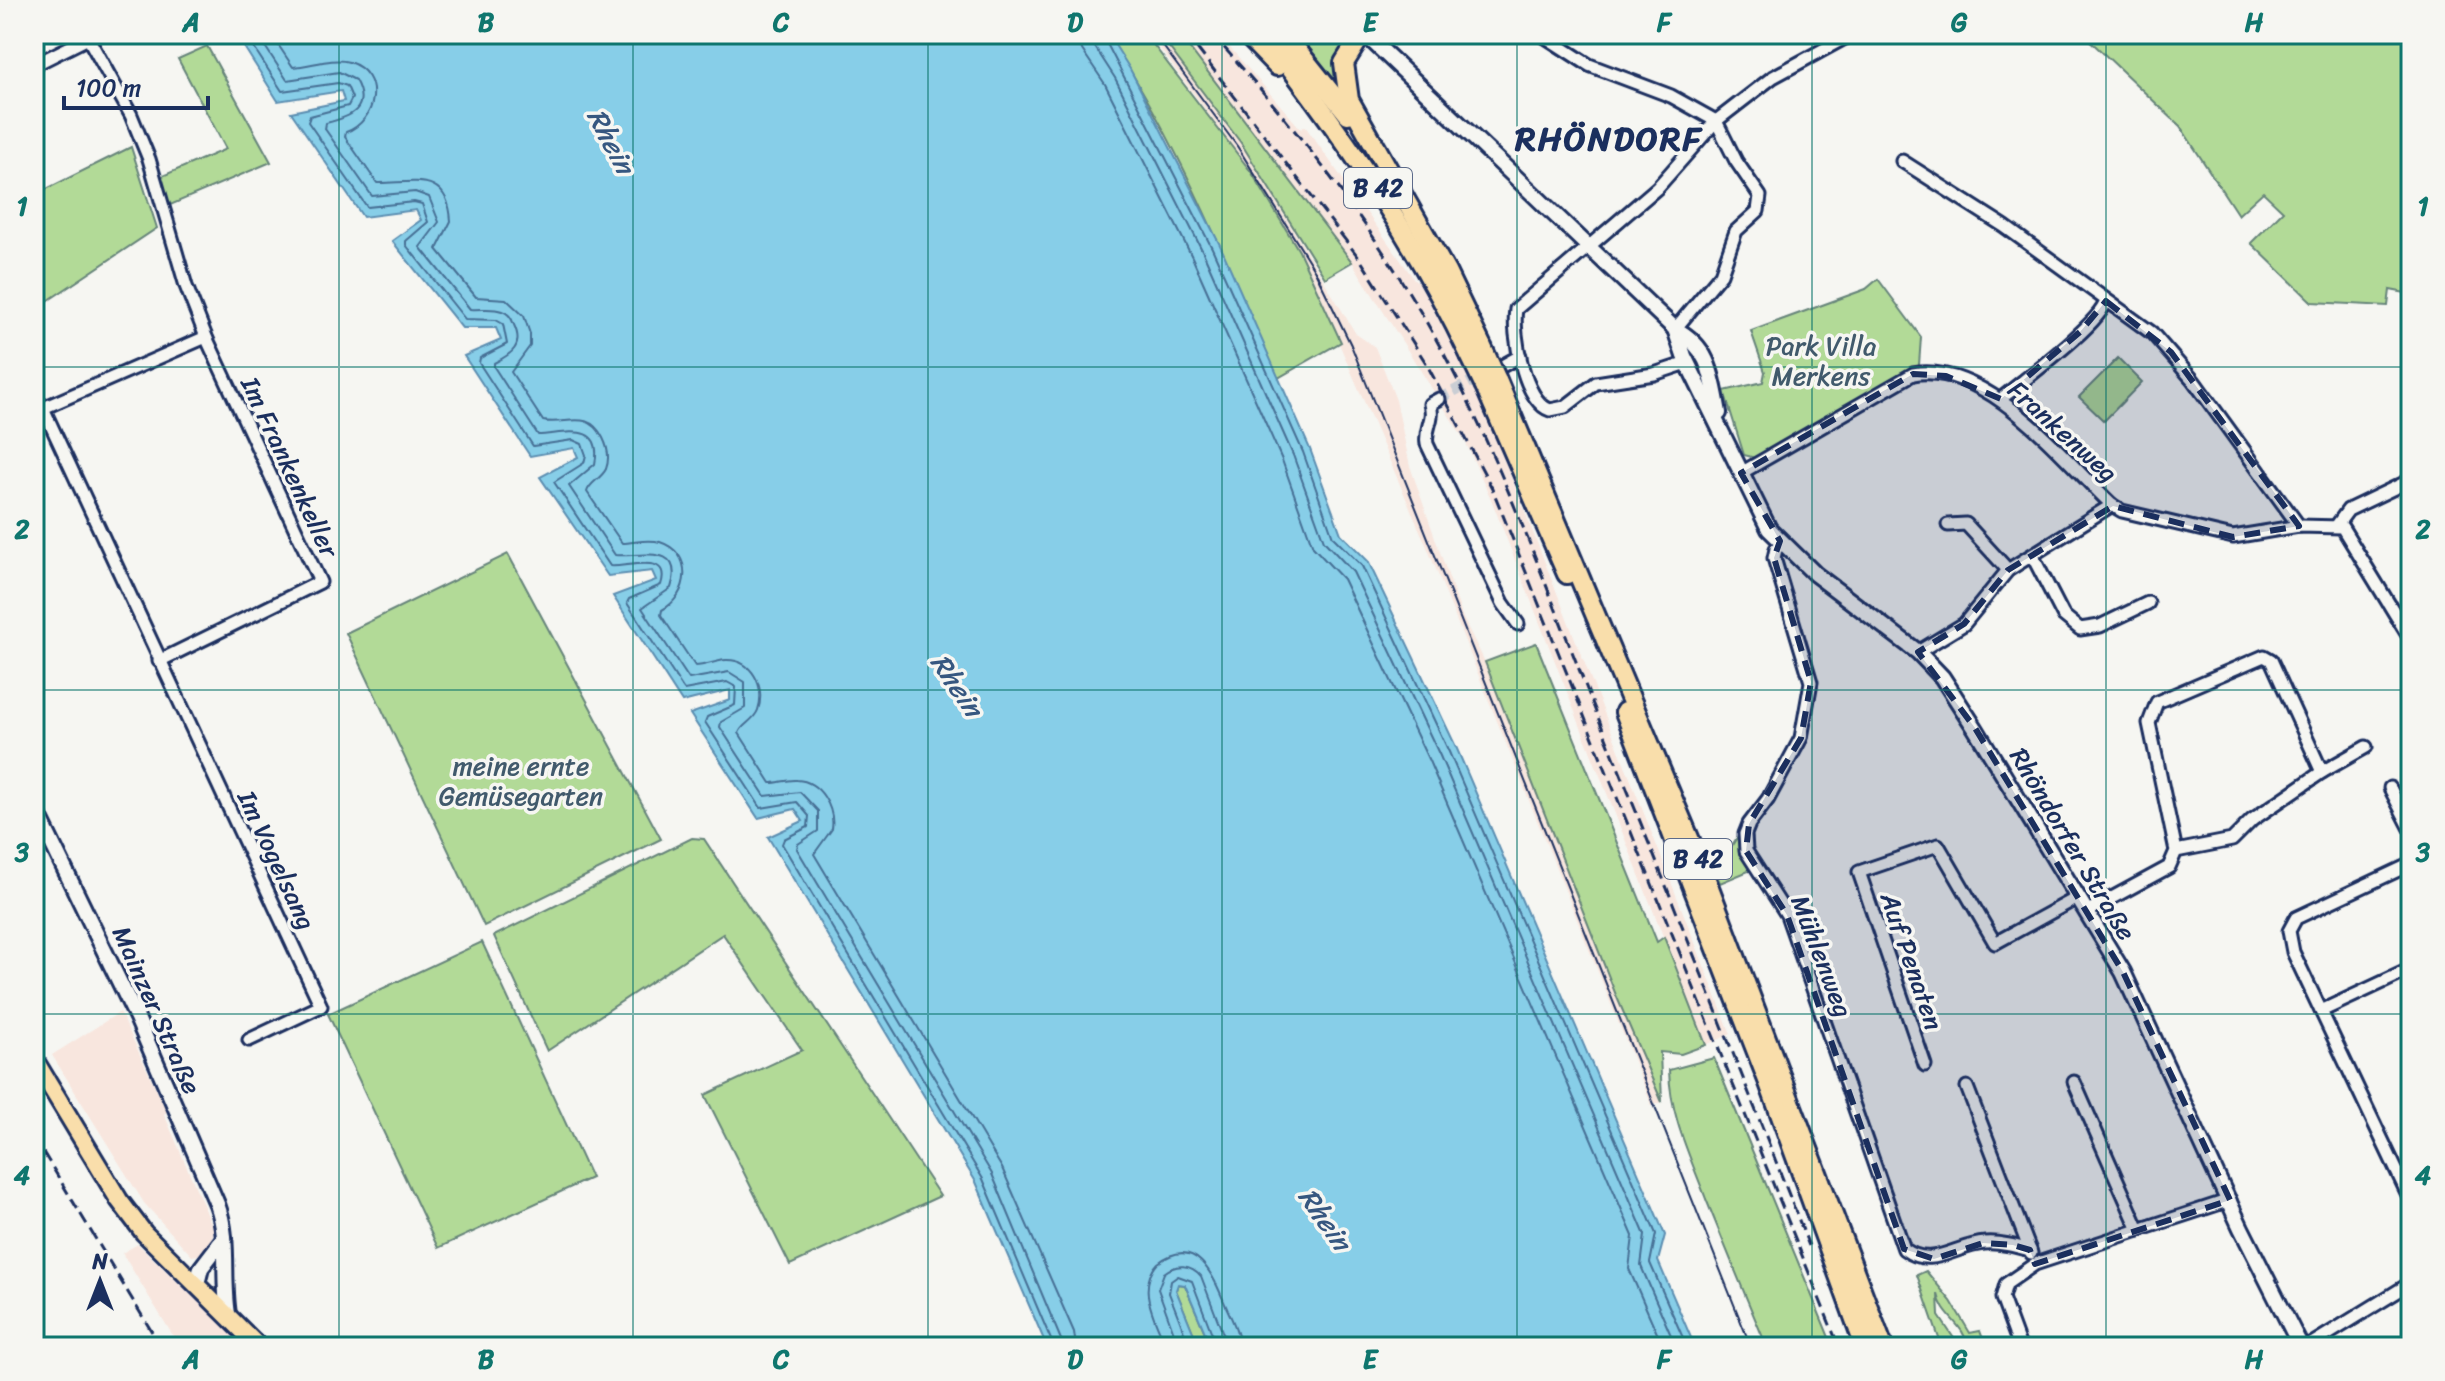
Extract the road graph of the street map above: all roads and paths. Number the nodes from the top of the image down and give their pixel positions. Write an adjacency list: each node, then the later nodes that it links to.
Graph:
1 (1246, 34): 10 (highway, B 42)
2 (1265, 34): 10 (highway, B 42)
3 (1284, 34): 11 (highway, B 42)
4 (1364, 34): 11 (highway, B 42); 13 (main road)
5 (1541, 34): 9 (street)
6 (1852, 34): 9 (street)
7 (87, 36): 8 (street); 16 (street)
8 (34, 65)
9 (1716, 121): 13 (street); 15 (street)
10 (1334, 122): 18 (highway, B 42)
11 (1381, 158): 18 (highway, B 42)
12 (1902, 161): 14 (street)
13 (1591, 247): 15 (main road); 19 (street)
14 (2106, 301): 23 (street); 31 (street)
15 (1675, 329): 17 (main road); 20 (main road, Rhöndorfer Straße)
16 (206, 337): 24 (street); 39 (street, Im Frankenkeller)
17 (1698, 346): 20 (main road); 25 (main road, Rhöndorfer Straße)
18 (1476, 351): 21 (highway, B 42, bridge)
19 (1520, 356): 20 (street); 21 (street)
20 (1686, 360): 25 (main road, Rhöndorfer Straße)
21 (1494, 377): 67 (highway, B 42); 68 (highway, B 42)
22 (1439, 399): 36 (street)
23 (2001, 399): 26 (street, Frankenweg); 28 (street, Frankenweg)
24 (38, 410): 39 (street, Im Vogelsang)
25 (1722, 429): 26 (main road, Rhöndorfer Straße)
26 (1741, 473): 32 (main road, Rhöndorfer Straße)
27 (2411, 480): 30 (street)
28 (2112, 505): 31 (street, Frankenweg); 33 (street)
29 (1948, 525): 34 (street)
30 (2337, 525): 31 (street, Frankenweg); 37 (street)
31 (2299, 526)
32 (1782, 544): 38 (main road, Rhöndorfer Straße); 60 (street, Mühlenweg)
33 (2033, 557): 34 (street); 35 (street)
34 (2008, 570): 38 (street)
35 (2148, 603)
36 (1518, 624)
37 (2411, 640)
38 (1918, 652): 47 (main road, Rhöndorfer Straße)
39 (159, 661): 51 (street, Im Vogelsang)
40 (2366, 747): 41 (street)
41 (2322, 772): 45 (street); 45 (street)
42 (2390, 788): 44 (street)
43 (34, 806): 59 (main road, Mainzer Straße)
44 (2411, 829)
45 (2176, 851): 48 (street)
46 (2411, 864): 50 (street)
47 (2077, 898): 48 (main road, Rhöndorfer Straße); 53 (street, Auf Penaten)
48 (2086, 912): 56 (main road, Rhöndorfer Straße)
49 (2411, 969): 50 (street)
50 (2321, 1011): 57 (street)
51 (249, 1040)
52 (34, 1059): 64 (main road)
53 (1925, 1065)
54 (2074, 1082): 58 (street)
55 (1967, 1087): 60 (street)
56 (2230, 1200): 58 (street); 70 (main road, Rhöndorfer Straße)
57 (2411, 1201)
58 (2139, 1230): 61 (street)
59 (224, 1238): 62 (main road, Mainzer Straße); 64 (main road)
60 (2030, 1250): 61 (street)
61 (2035, 1264): 69 (street)
62 (223, 1268): 64 (main road); 65 (main road, Mainzer Straße)
63 (2411, 1283): 71 (street)
64 (197, 1284): 65 (main road)
65 (228, 1314): 66 (main road)
66 (259, 1347)
67 (1865, 1347)
68 (1883, 1347)
69 (2020, 1347)
70 (2301, 1347)
71 (2307, 1347)

